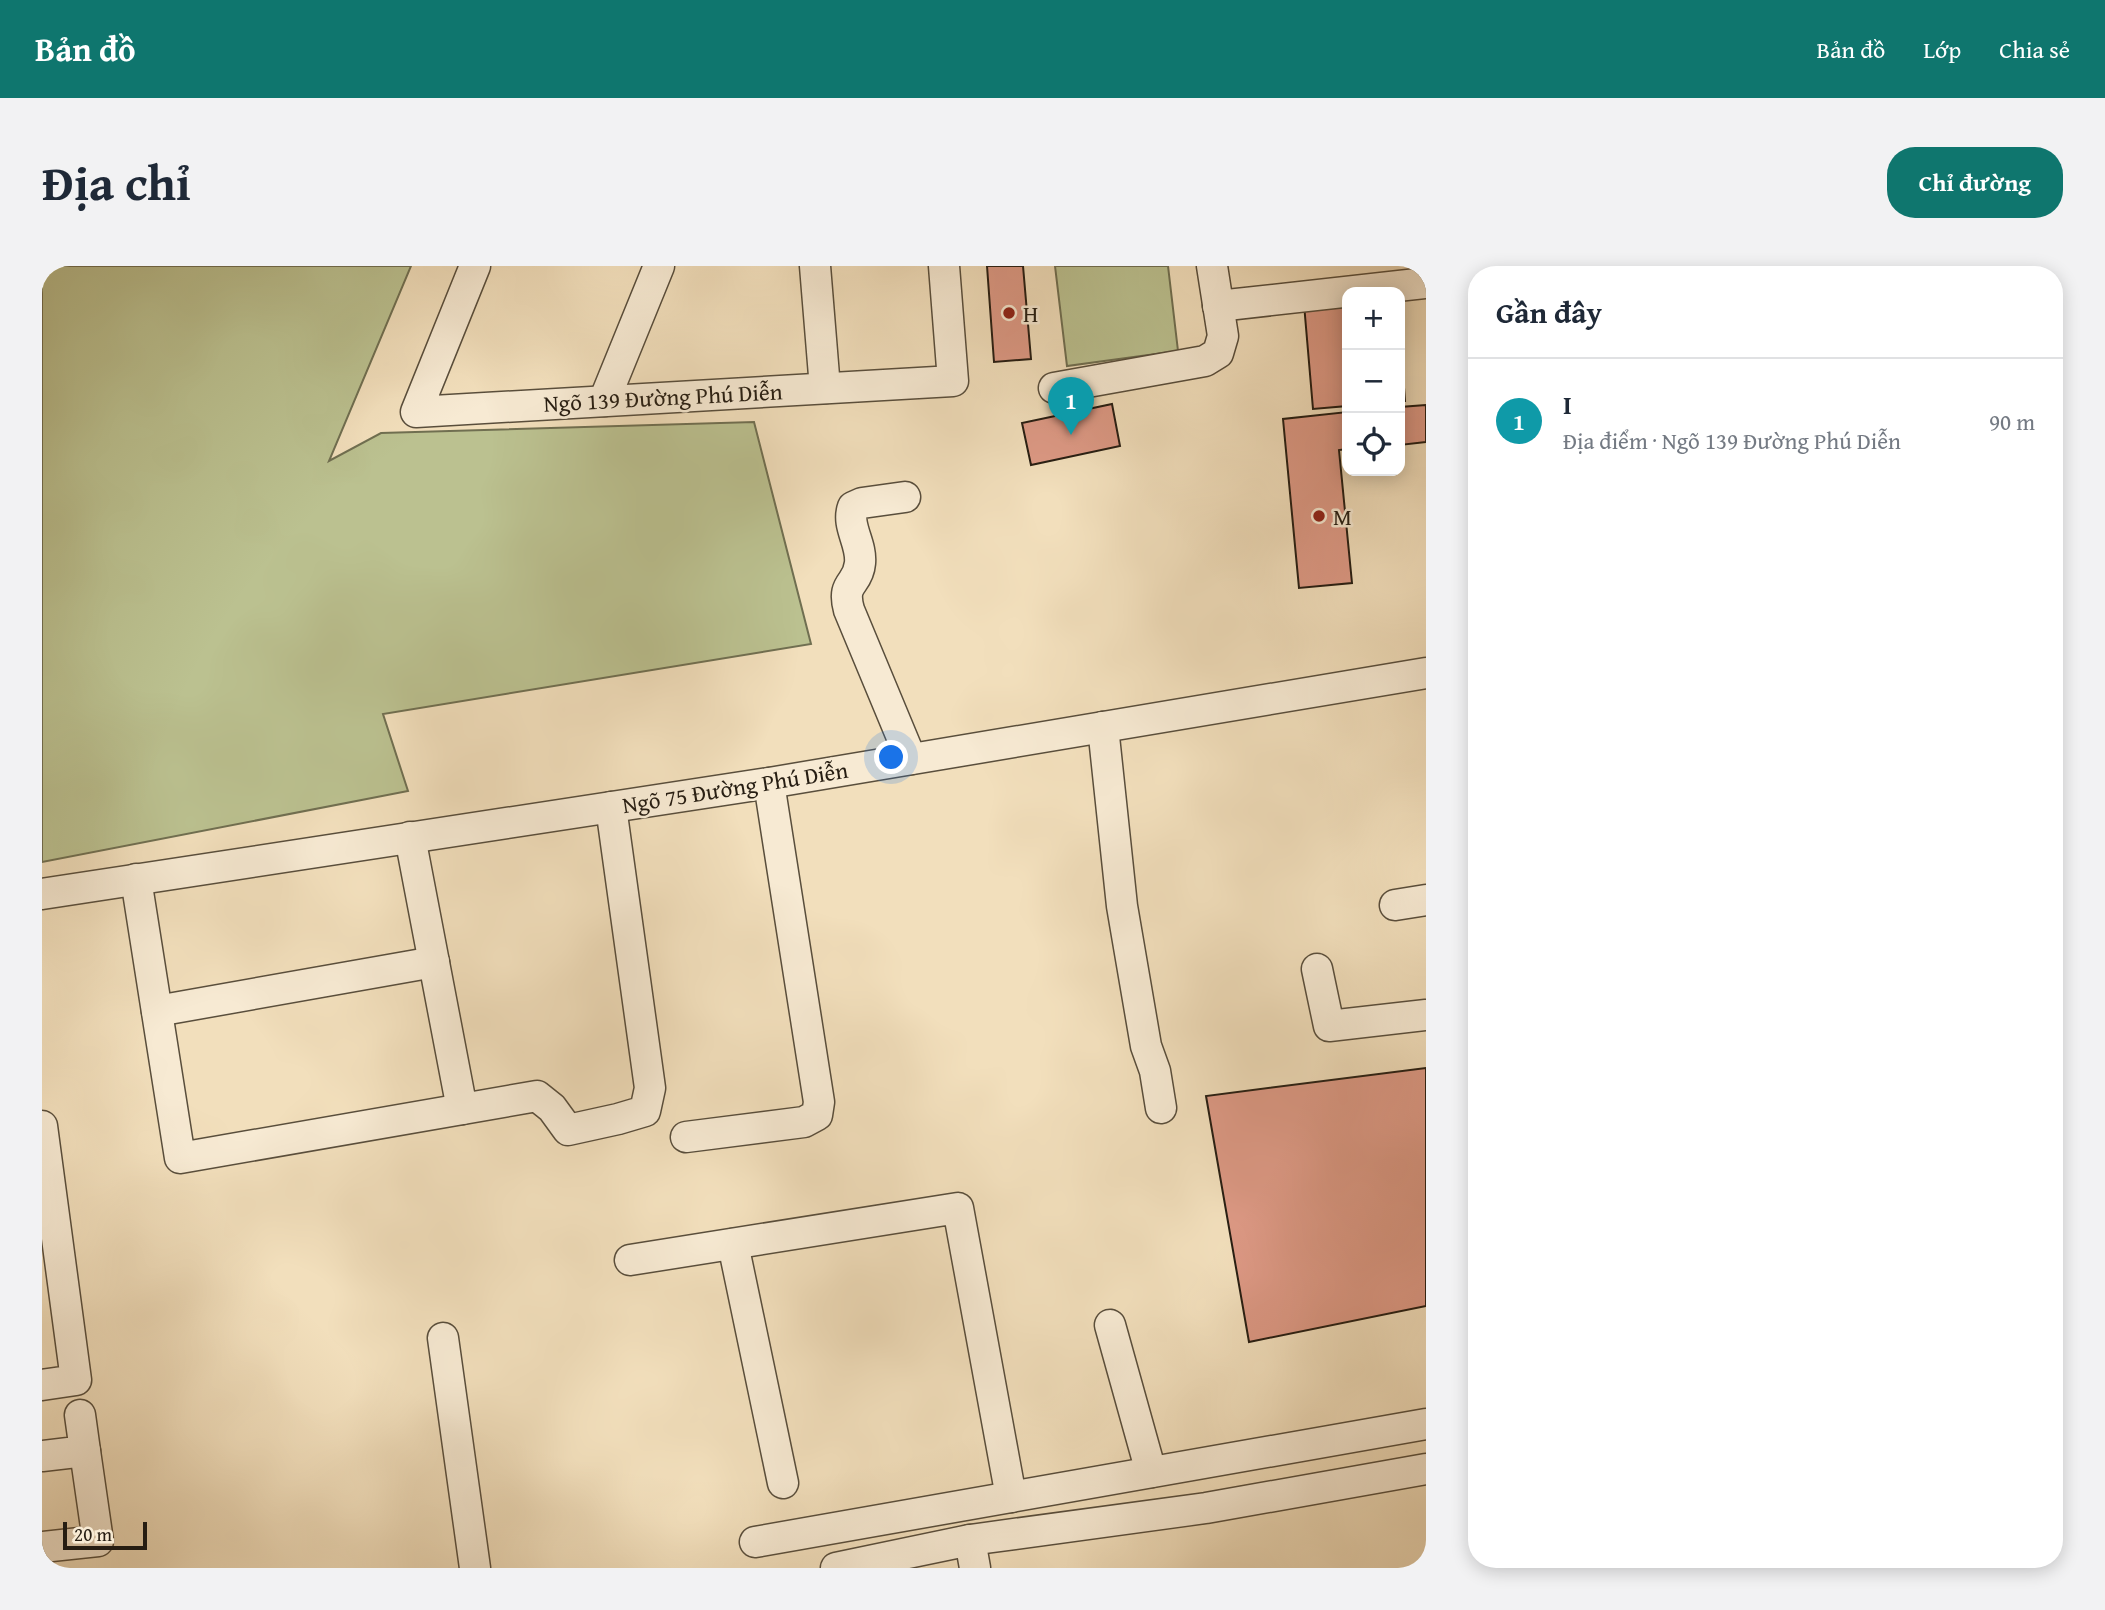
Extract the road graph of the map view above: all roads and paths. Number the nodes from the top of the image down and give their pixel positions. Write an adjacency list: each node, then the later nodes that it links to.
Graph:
1 (475, 266): 10 (street, Ngõ 139 Đường Phú Diễn)
2 (659, 266): 10 (street)
3 (815, 266): 8 (street)
4 (944, 266): 8 (street, Ngõ 139 Đường Phú Diễn)
5 (1212, 266): 7 (street)
6 (1421, 278): 7 (street)
7 (1218, 306): 9 (street)
8 (825, 388): 10 (street, Ngõ 139 Đường Phú Diễn)
9 (1054, 388)
10 (604, 401)
11 (905, 497): 14 (street)
12 (1426, 673): 13 (street, Ngõ 75 Đường Phú Diễn)
13 (1103, 727): 14 (street, Ngõ 75 Đường Phú Diễn); 26 (street)
14 (911, 759): 15 (street, Ngõ 75 Đường Phú Diễn)
15 (769, 783): 16 (street, Ngõ 75 Đường Phú Diễn); 29 (street)
16 (611, 807): 17 (street, Ngõ 75 Đường Phú Diễn); 27 (street)
17 (410, 837): 18 (street, Ngõ 75 Đường Phú Diễn); 22 (street)
18 (136, 879): 19 (street, Ngõ 75 Đường Phú Diễn); 24 (street)
19 (42, 894)
20 (1426, 900): 21 (street)
21 (1395, 905)
22 (434, 962): 24 (street); 27 (street)
23 (1317, 969): 25 (street)
24 (157, 1011): 27 (street)
25 (1426, 1015)
26 (1161, 1108)
27 (462, 1109)
28 (42, 1126): 34 (street)
29 (685, 1137)
30 (733, 1244): 31 (street); 41 (street); 42 (street)
31 (630, 1260)
32 (1110, 1325): 40 (street)
33 (443, 1338): 46 (street)
34 (42, 1385)
35 (80, 1415): 37 (street)
36 (1426, 1424): 40 (street)
37 (85, 1451): 38 (street); 44 (street)
38 (42, 1456)
39 (1426, 1469): 45 (street)
40 (1151, 1472): 42 (street)
41 (783, 1483)
42 (1011, 1497): 43 (street)
43 (755, 1542)
44 (42, 1547)
45 (973, 1554): 47 (street)
46 (475, 1568)
47 (836, 1568)

